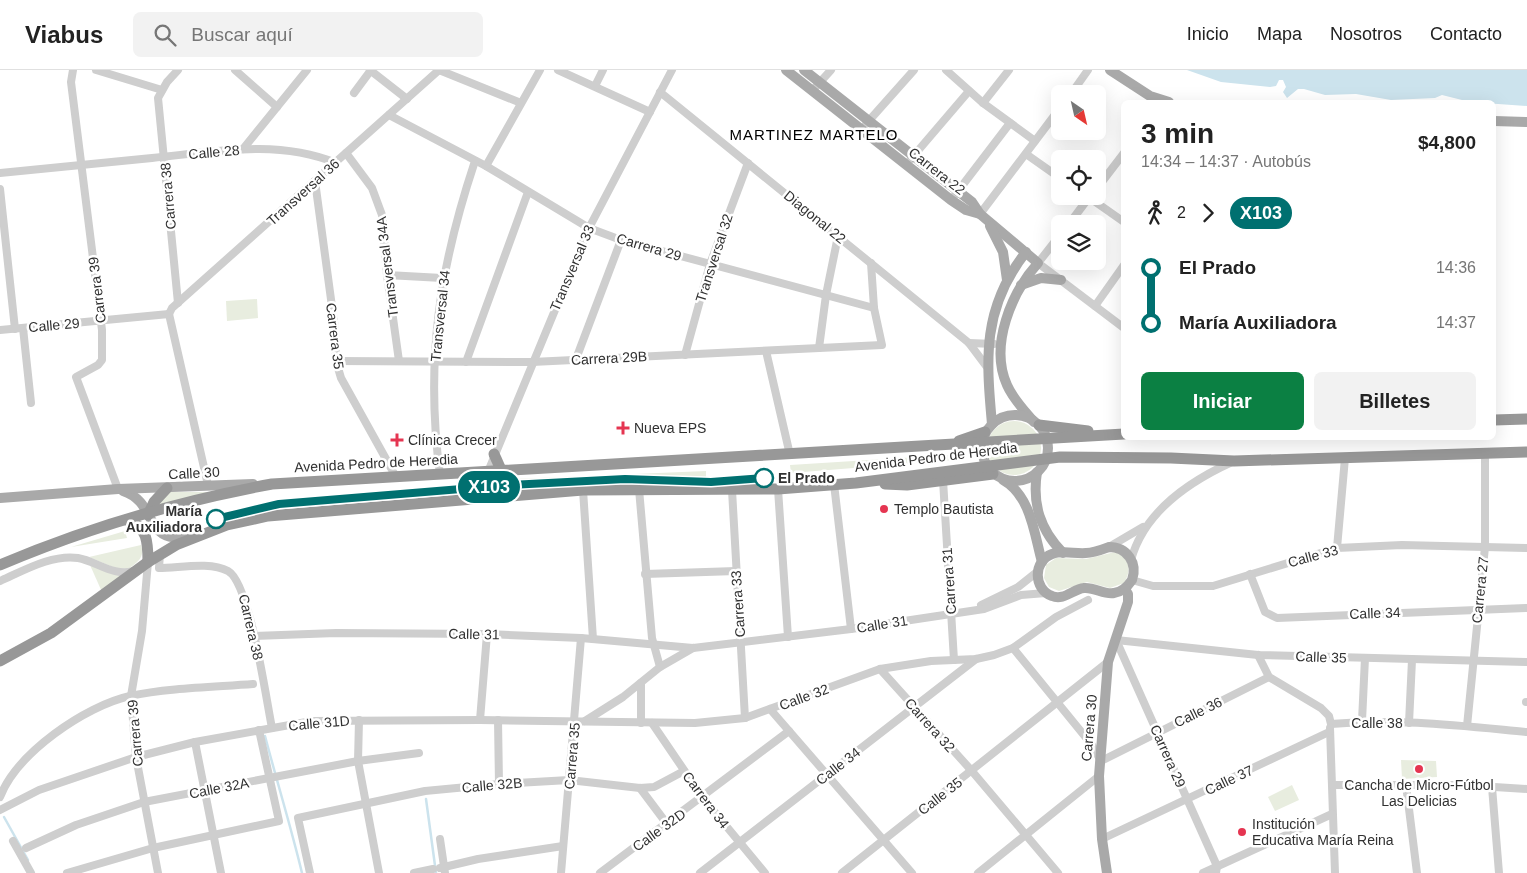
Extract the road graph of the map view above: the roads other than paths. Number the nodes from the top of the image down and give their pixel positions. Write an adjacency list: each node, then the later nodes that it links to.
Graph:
1 (73, 70): 51 (street, Carrera 39)
2 (96, 70): 23 (street)
3 (178, 70): 23 (street)
4 (235, 70): 32 (street)
5 (307, 70): 32 (street)
6 (371, 70): 27 (street); 28 (street)
7 (439, 70): 28 (street, Transversal 36); 30 (street)
8 (540, 70): 30 (street)
9 (558, 70): 22 (street)
10 (603, 70): 22 (street)
11 (672, 70): 26 (street, Transversal 33)
12 (786, 70): 24 (main road, Carrera 22)
13 (804, 70): 20 (main road, Carrera 22)
14 (831, 70): 20 (street)
15 (914, 70): 36 (street)
16 (946, 70): 25 (street)
17 (1009, 70): 31 (street)
18 (1088, 70): 21 (street)
19 (1110, 70): 29 (main road)
20 (820, 82): 24 (street); 36 (main road, Carrera 22)
21 (1077, 85)
22 (595, 86): 33 (street)
23 (162, 90): 46 (street, Carrera 38)
24 (812, 90): 40 (main road, Carrera 22)
25 (969, 91): 31 (street); 45 (street)
26 (660, 92): 33 (street, Transversal 33); 50 (street, Diagonal 22)
27 (354, 93)
28 (407, 99): 34 (street, Transversal 36)
29 (1161, 100)
30 (521, 103): 53 (street)
31 (983, 103): 39 (street)
32 (277, 107): 42 (street)
33 (650, 112): 65 (street, Transversal 33)
34 (390, 115): 43 (street, Transversal 36); 48 (street, Carrera 29)
35 (1051, 120): 41 (street)
36 (869, 121): 40 (street); 45 (main road, Carrera 22)
37 (1496, 121): 38 (main road)
38 (1527, 122)
39 (1010, 123): 41 (street); 59 (street)
40 (862, 130): 52 (main road, Carrera 22)
41 (1036, 141): 44 (street)
42 (243, 149): 46 (street, Calle 28); 49 (street, Calle 28)
43 (346, 154): 49 (street, Transversal 36); 75 (street, Transversal 34A)
44 (1026, 154): 54 (street); 63 (street)
45 (914, 156): 52 (street); 59 (main road, Carrera 22)
46 (164, 157): 51 (street, Calle 28); 81 (street, Carrera 38)
47 (1121, 157): 56 (street)
48 (475, 161): 53 (street, Carrera 29); 76 (street, Transversal 34)
49 (336, 163): 57 (street, Transversal 36)
50 (748, 163): 66 (street, Diagonal 22); 72 (street, Transversal 32)
51 (82, 165): 55 (street, Calle 28); 85 (street, Carrera 39)
52 (906, 165): 61 (main road, Carrera 22)
53 (486, 166): 60 (street, Carrera 29)
54 (1051, 172)
55 (0, 173)
56 (1106, 177)
57 (315, 182): 81 (street, Transversal 36); 96 (street, Carrera 35)
58 (0, 190): 73 (street)
59 (958, 191): 61 (street); 63 (main road, Carrera 22)
60 (528, 192): 65 (street, Carrera 29); 99 (street)
61 (951, 200): 63 (main road, Carrera 22)
62 (1100, 205): 64 (street)
63 (980, 214): 69 (main road, Carrera 22); 78 (main road)
64 (1121, 220)
65 (589, 228): 67 (street, Carrera 29); 100 (street, Transversal 33)
66 (838, 236): 71 (street, Diagonal 22); 80 (street)
67 (622, 240): 72 (street, Carrera 29); 95 (street)
68 (1051, 246): 70 (street)
69 (1026, 252): 70 (main road, Carrera 22); 78 (main road)
70 (1038, 262): 77 (street, Carrera 22); 79 (main road)
71 (871, 263): 83 (street); 89 (street, Diagonal 22)
72 (710, 264): 80 (street, Carrera 29); 94 (street, Transversal 32)
73 (4, 266): 87 (street)
74 (1121, 269): 82 (street)
75 (387, 274): 76 (street); 97 (street, Transversal 34A)
76 (442, 278): 98 (street, Transversal 34)
77 (1061, 280): 79 (main road); 82 (street, Carrera 22)
78 (1007, 281): 90 (main road)
79 (1021, 285): 91 (main road)
80 (826, 295): 83 (street, Carrera 29); 92 (street)
81 (178, 303): 84 (street, Transversal 36)
82 (1095, 306): 86 (street, Carrera 22)
83 (874, 308): 92 (street, Carrera 29B)
84 (169, 314): 85 (street, Calle 29); 128 (street)
85 (101, 321): 87 (street, Calle 29); 130 (street, Carrera 39)
86 (1121, 326)
87 (19, 328): 88 (street, Calle 29); 102 (street)
88 (0, 330)
89 (969, 343): 90 (street); 101 (street, Diagonal 22)
90 (988, 344): 91 (street); 101 (main road)
91 (1002, 344): 105 (main road)
92 (819, 348): 93 (street, Carrera 29B)
93 (766, 351): 94 (street, Carrera 29B); 114 (street)
94 (685, 355): 95 (street, Carrera 29B)
95 (576, 359): 100 (street, Carrera 29B)
96 (336, 361): 97 (street, Carrera 29B); 123 (street, Carrera 35)
97 (398, 361): 98 (street, Carrera 29B)
98 (434, 361): 99 (street, Carrera 29B); 121 (street, Transversal 34)
99 (466, 362): 100 (street, Carrera 29B)
100 (532, 362): 112 (street, Transversal 33)
101 (987, 367): 106 (main road)
102 (31, 403)
103 (1527, 419): 104 (highway)
104 (1496, 420)
105 (1036, 423): 106 (main road); 107 (highway); 108 (main road)
106 (989, 428): 109 (main road); 110 (highway)
107 (1119, 434): 108 (highway, Avenida Pedro de Heredia)
108 (1046, 438): 109 (highway, Avenida Pedro de Heredia); 118 (main road)
109 (982, 444): 110 (highway, Avenida Pedro de Heredia); 117 (main road)
110 (945, 446): 114 (highway, Avenida Pedro de Heredia)
111 (1527, 452): 113 (highway)
112 (494, 454): 119 (street, Transversal 33); 120 (highway)
113 (1485, 454): 115 (highway); 142 (street, Carrera 27)
114 (790, 455): 120 (highway, Avenida Pedro de Heredia)
115 (1345, 458): 116 (highway); 144 (street)
116 (1234, 462): 118 (highway, Avenida Pedro de Heredia); 140 (street)
117 (985, 464): 118 (highway, Avenida Pedro de Heredia); 122 (main road); 125 (highway, Avenida Pedro de Heredia)
118 (1042, 466): 122 (main road); 146 (main road)
119 (486, 472): 120 (highway, Avenida Pedro de Heredia); 121 (highway, Avenida Pedro de Heredia); 135 (street); 137 (street, Transversal 33)
120 (502, 472)
121 (440, 475): 123 (highway, Avenida Pedro de Heredia)
122 (996, 476): 124 (highway); 149 (main road)
123 (396, 477): 126 (highway, Avenida Pedro de Heredia)
124 (943, 480): 125 (highway); 163 (street, Carrera 31)
125 (856, 483): 127 (highway, Avenida Pedro de Heredia)
126 (272, 484): 128 (main road, Calle 30); 138 (highway, Avenida Pedro de Heredia)
127 (834, 484): 132 (highway, Avenida Pedro de Heredia); 164 (street)
128 (208, 485): 129 (main road, Calle 30)
129 (167, 488): 130 (main road, Calle 30); 138 (highway)
130 (118, 489): 136 (main road, Calle 30); 138 (main road)
131 (639, 489): 133 (highway, Avenida Pedro de Heredia); 134 (highway, Avenida Pedro de Heredia); 154 (street)
132 (778, 489): 134 (highway, Avenida Pedro de Heredia); 167 (street)
133 (583, 490): 135 (highway, Avenida Pedro de Heredia); 169 (street)
134 (732, 490): 152 (street, Carrera 33)
135 (518, 495): 137 (highway, Avenida Pedro de Heredia)
136 (0, 498)
137 (436, 503): 141 (highway, Avenida Pedro de Heredia)
138 (148, 515): 139 (highway, Avenida Pedro de Heredia); 141 (main road)
139 (126, 520): 150 (highway, Avenida Pedro de Heredia); 151 (highway)
140 (1145, 526): 143 (street); 148 (street)
141 (206, 532): 147 (highway, Avenida Pedro de Heredia)
142 (1485, 547): 144 (street, Calle 33); 145 (street, Calle 33); 162 (street, Carrera 27)
143 (1109, 548): 146 (main road); 148 (main road)
144 (1337, 548): 155 (street, Calle 33)
145 (1527, 548)
146 (1063, 553): 149 (main road)
147 (160, 554): 151 (highway, Avenida Pedro de Heredia); 166 (street, Carrera 38)
148 (1131, 560): 156 (main road)
149 (1042, 562): 153 (main road)
150 (0, 565)
151 (143, 566): 157 (street); 180 (highway, Avenida Pedro de Heredia); 189 (street, Carrera 39)
152 (736, 571): 154 (street); 171 (street, Carrera 33)
153 (1038, 572): 159 (main road); 163 (street, Calle 31)
154 (645, 574): 172 (street)
155 (1250, 574): 156 (street, Calle 33); 162 (street, Calle 34)
156 (1132, 580): 158 (main road)
157 (0, 581)
158 (1125, 589): 159 (main road); 170 (main road, Carrera 30)
159 (1046, 593): 163 (street, Calle 31)
160 (1088, 600): 174 (street)
161 (1527, 608): 162 (street, Calle 34)
162 (1479, 609): 182 (street, Carrera 27)
163 (951, 614): 164 (street, Calle 31); 178 (street, Carrera 31)
164 (851, 629): 167 (street, Calle 31)
165 (487, 634): 166 (street, Calle 31); 168 (street, Calle 31); 195 (street)
166 (254, 636): 203 (street, Carrera 38)
167 (788, 636): 171 (street, Calle 31)
168 (582, 638): 169 (street, Calle 31); 198 (street, Carrera 35)
169 (593, 639): 172 (street, Calle 31)
170 (1116, 640): 175 (street, Calle 35); 181 (main road, Carrera 30); 208 (street, Carrera 29)
171 (741, 641): 173 (street, Calle 31); 193 (street, Carrera 33)
172 (654, 644): 173 (street, Calle 31); 184 (street)
173 (693, 648): 184 (street, Calle 31)
174 (1013, 648): 177 (street); 190 (street)
175 (1258, 655): 176 (street, Calle 35); 186 (street)
176 (1365, 658): 179 (street, Calle 35); 197 (street)
177 (976, 659): 178 (street); 191 (street, Calle 34)
178 (954, 660): 185 (street, Calle 32)
179 (1412, 660): 182 (street, Calle 35); 201 (street)
180 (0, 661)
181 (1108, 662): 190 (street, Calle 35); 213 (main road, Carrera 30)
182 (1472, 662): 183 (street, Calle 35); 202 (street, Carrera 27)
183 (1527, 662)
184 (660, 667): 187 (street, Calle 31)
185 (880, 669): 191 (street, Carrera 32); 192 (street, Calle 32)
186 (1269, 677): 204 (street, Calle 38); 208 (street, Calle 36)
187 (641, 683): 198 (street, Calle 31); 199 (street)
188 (253, 684): 189 (street)
189 (131, 696): 211 (street, Carrera 39); 227 (street)
190 (1058, 702): 213 (street); 214 (street, Calle 35)
191 (914, 707): 214 (street, Carrera 32); 216 (street, Calle 34)
192 (770, 709): 193 (street, Calle 32); 206 (street)
193 (745, 718): 200 (street, Calle 32)
194 (359, 720): 195 (street, Calle 31D); 203 (street, Calle 31D); 212 (street)
195 (480, 720): 196 (street, Calle 31D)
196 (498, 720): 198 (street, Calle 31D); 220 (street)
197 (1362, 721): 201 (street, Calle 38); 204 (street, Calle 38)
198 (579, 722): 199 (street, Calle 31D); 219 (street, Carrera 35)
199 (641, 723): 200 (street, Calle 31D)
200 (652, 723): 215 (street, Carrera 34)
201 (1409, 723): 202 (street, Calle 38)
202 (1467, 726): 207 (street, Calle 38)
203 (272, 728): 205 (street, Calle 31D)
204 (1330, 728): 221 (street); 229 (street, Calle 37)
205 (259, 730): 209 (street, Calle 31D); 218 (street)
206 (789, 731): 216 (street); 228 (street, Calle 32D)
207 (1527, 732)
208 (1158, 733): 213 (street, Calle 36); 229 (street, Carrera 29)
209 (195, 742): 211 (street, Calle 31D); 226 (street)
210 (419, 753): 212 (street, Calle 32A)
211 (136, 757): 230 (street, Carrera 39); 232 (street, Calle 31D)
212 (358, 761): 218 (street, Calle 32A); 231 (street)
213 (1101, 761): 217 (main road, Carrera 30)
214 (971, 770): 236 (street, Carrera 32); 239 (street, Calle 35)
215 (684, 771): 224 (street, Calle 32B); 228 (street, Carrera 34)
216 (826, 774): 239 (street); 241 (street, Calle 34)
217 (1099, 776): 236 (street); 238 (main road, Carrera 30)
218 (273, 778): 226 (street, Calle 32A); 235 (street)
219 (570, 780): 220 (street, Calle 32B); 224 (street, Calle 32B); 242 (street, Carrera 35)
220 (499, 784): 231 (street, Calle 32B)
221 (1332, 784): 222 (street); 233 (street)
222 (1406, 785): 223 (street); 265 (street)
223 (1492, 787): 225 (street); 266 (street)
224 (640, 788): 234 (street)
225 (1527, 789)
226 (204, 791): 230 (street, Calle 32A); 235 (street)
227 (0, 797)
228 (703, 798): 234 (street, Calle 32D); 241 (street, Carrera 34)
229 (1188, 799): 238 (street, Calle 37); 246 (street, Carrera 29)
230 (144, 802): 243 (street, Calle 32A); 244 (street, Carrera 39)
231 (365, 804): 251 (street, Calle 32B); 252 (street)
232 (0, 810)
233 (1332, 814): 246 (street); 264 (street)
234 (667, 824): 255 (street, Calle 32D)
235 (214, 835): 244 (street); 250 (street)
236 (1026, 835): 260 (street); 261 (street, Carrera 32)
237 (440, 839): 245 (street)
238 (1102, 839): 262 (main road, Carrera 30)
239 (883, 840): 258 (street, Calle 35); 259 (street)
240 (14, 841): 247 (street)
241 (739, 842): 256 (street, Calle 34); 257 (street, Carrera 34)
242 (563, 846): 245 (street); 254 (street, Carrera 35)
243 (26, 848)
244 (153, 848): 248 (street); 249 (street, Carrera 39)
245 (441, 869): 253 (street)
246 (1217, 870): 263 (street)
247 (31, 873)
248 (67, 873)
249 (158, 873)
250 (222, 873)
251 (310, 873)
252 (379, 873)
253 (414, 873)
254 (561, 873)
255 (600, 873)
256 (700, 873)
257 (765, 873)
258 (842, 873)
259 (912, 873)
260 (978, 873)
261 (1058, 873)
262 (1107, 873)
263 (1203, 873)
264 (1335, 873)
265 (1417, 873)
266 (1499, 873)

